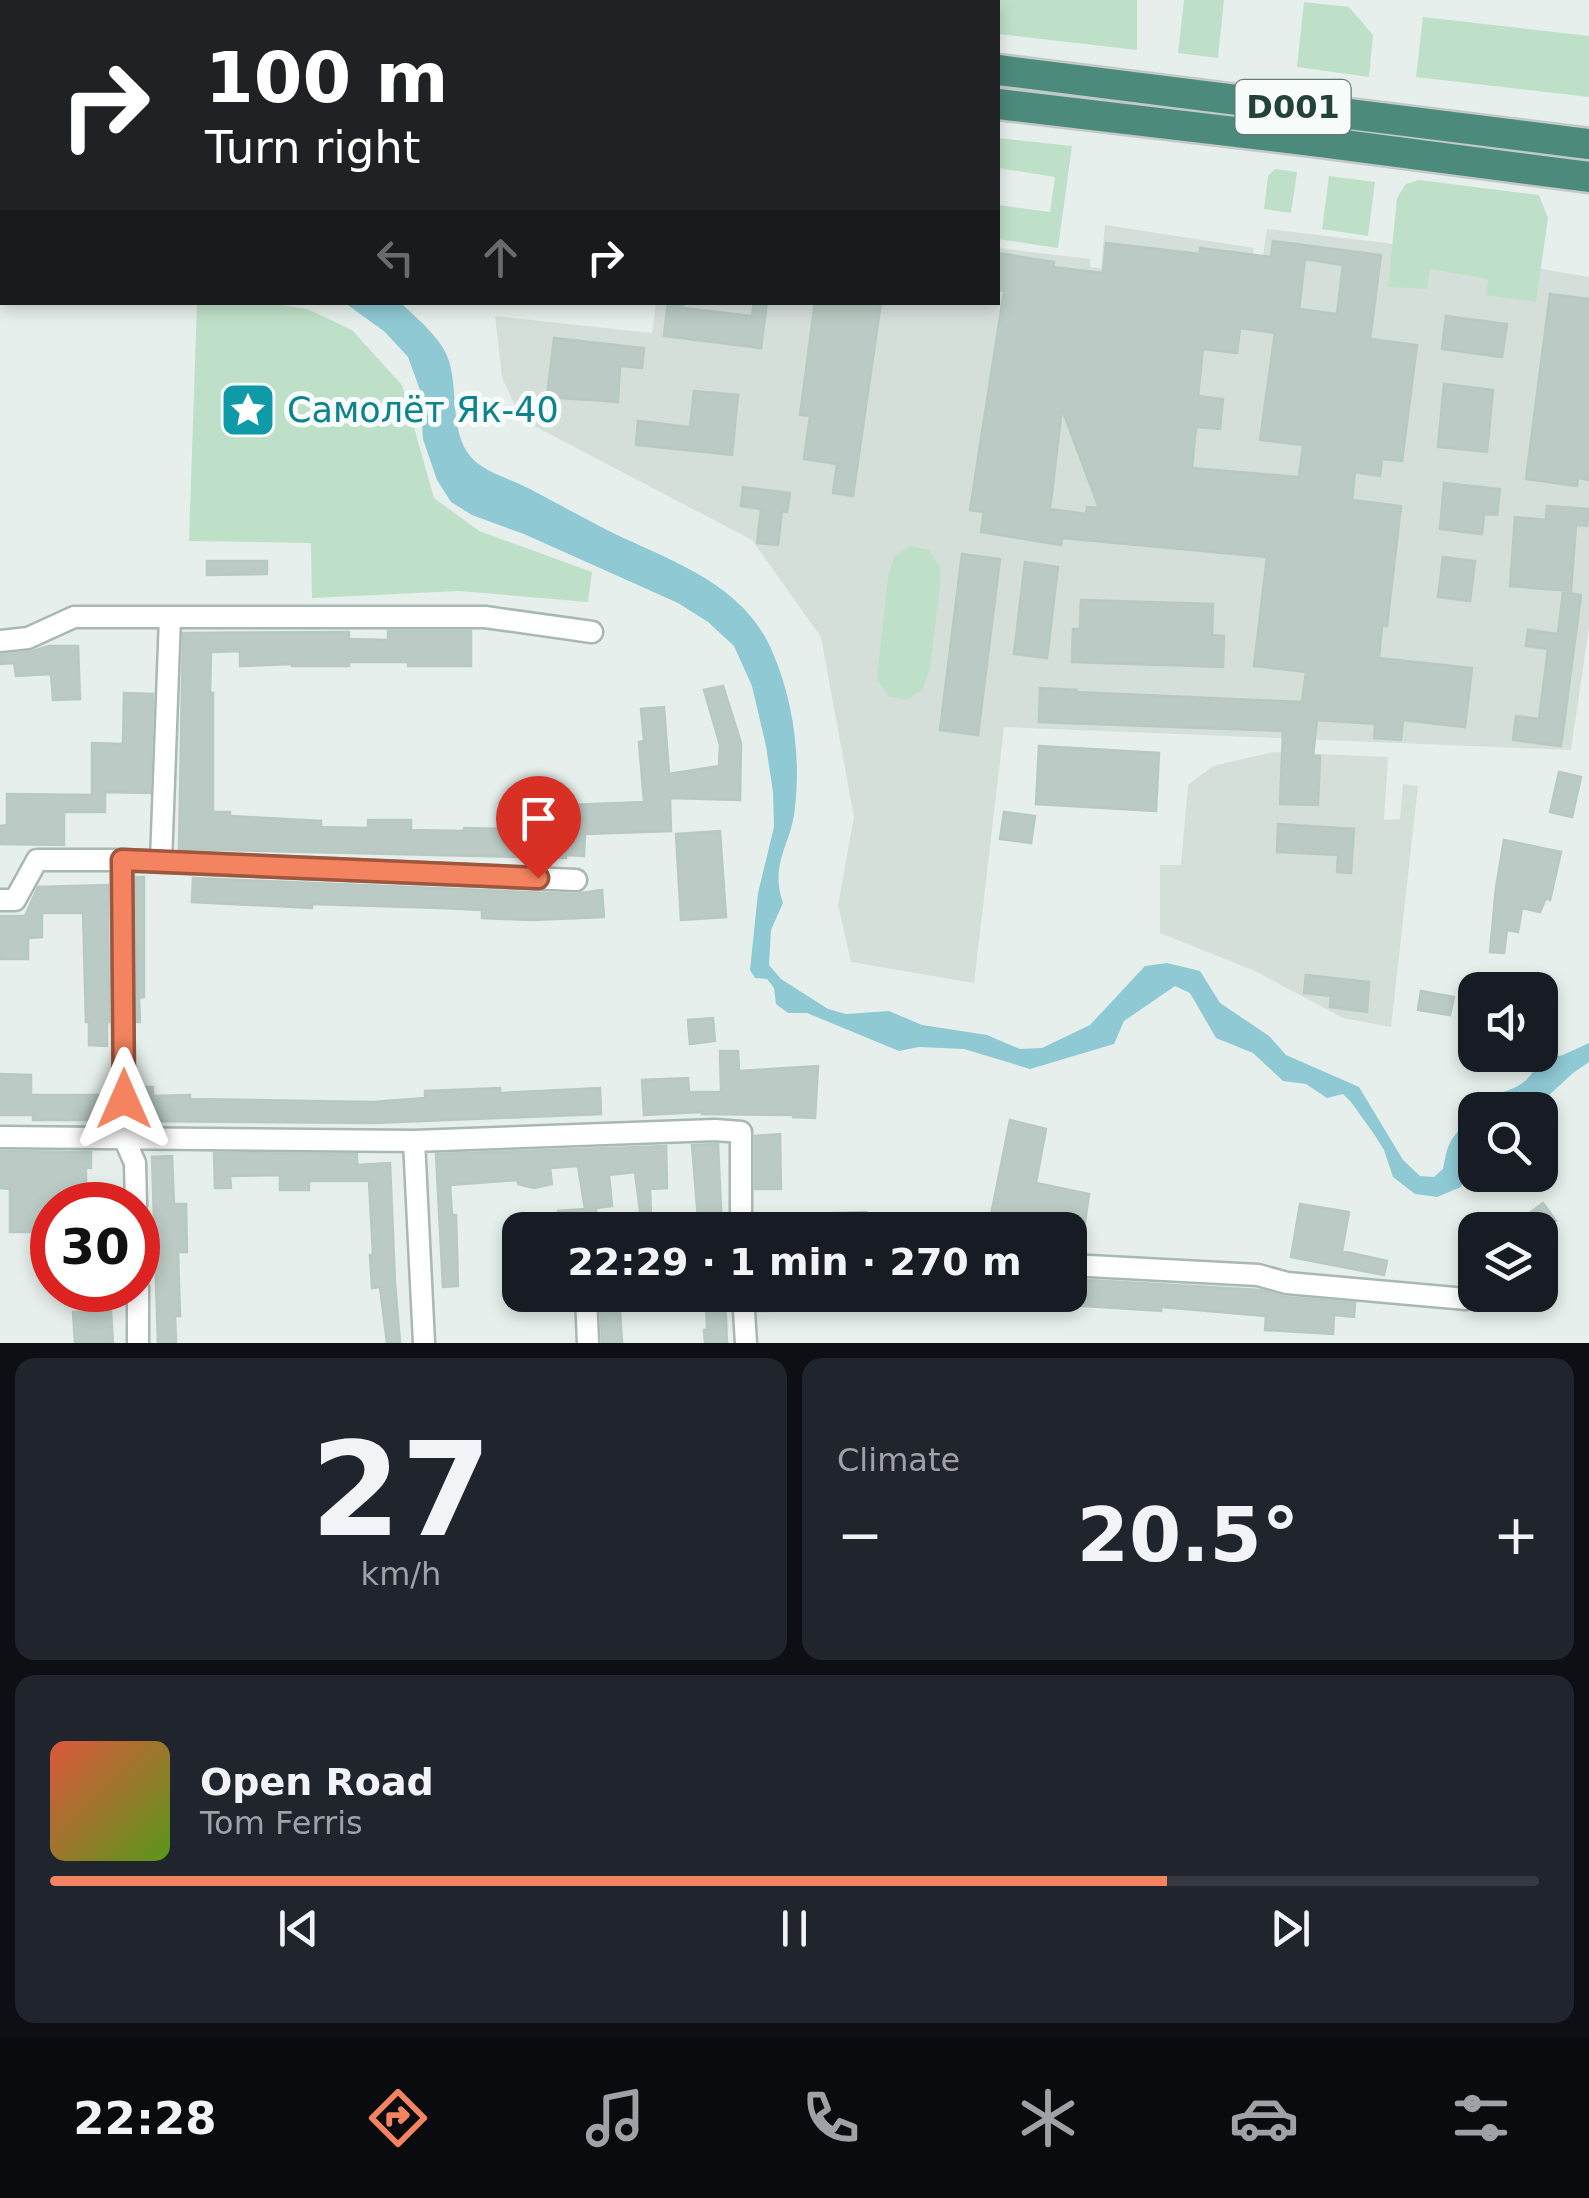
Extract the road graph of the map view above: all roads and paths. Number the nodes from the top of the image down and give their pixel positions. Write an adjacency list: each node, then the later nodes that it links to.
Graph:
1 (1000, 70): 3 (highway, D001)
2 (1000, 104): 4 (highway, D001)
3 (1589, 144)
4 (1589, 177)
5 (170, 618): 6 (street); 7 (street); 9 (street)
6 (592, 632)
7 (0, 640)
8 (122, 860): 9 (street); 11 (street); 13 (street)
9 (161, 862): 10 (street)
10 (576, 880)
11 (0, 900)
12 (0, 1137): 13 (street)
13 (124, 1138): 14 (street); 15 (street)
14 (414, 1141): 16 (street); 23 (street)
15 (135, 1182)
16 (742, 1212)
17 (1087, 1267): 18 (street)
18 (1458, 1298)
19 (138, 1312): 22 (street)
20 (587, 1312): 24 (street)
21 (744, 1312): 25 (street)
22 (138, 1343)
23 (424, 1343)
24 (588, 1343)
25 (746, 1343)

